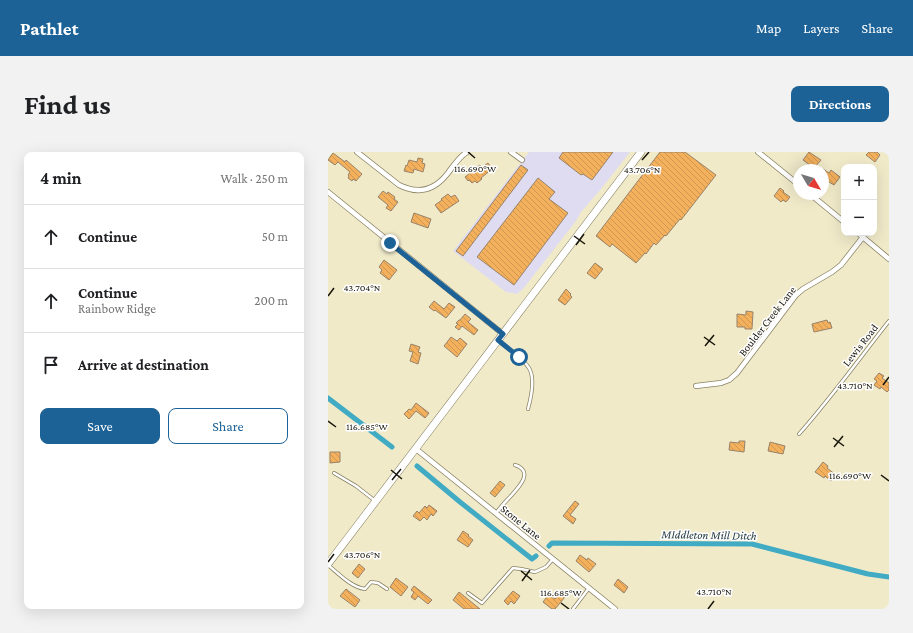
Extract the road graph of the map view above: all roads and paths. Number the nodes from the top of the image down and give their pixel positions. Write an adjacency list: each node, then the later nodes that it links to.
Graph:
1 (357, 152): 2 (street)
2 (467, 152)
3 (511, 152): 6 (street)
4 (641, 152): 14 (main road)
5 (758, 152): 7 (street)
6 (522, 160)
7 (793, 180)
8 (328, 192): 14 (street)
9 (817, 200): 10 (street)
10 (841, 220)
11 (863, 237): 12 (street); 15 (street, Boulder Creek Lane)
12 (889, 258)
13 (889, 321): 17 (lane, Lewis Road)
14 (500, 337): 16 (lane); 18 (main road)
15 (696, 386)
16 (528, 409)
17 (799, 434)
18 (416, 449): 21 (main road); 22 (street, Stone Lane)
19 (515, 465): 22 (lane)
20 (334, 473): 21 (lane)
21 (376, 502): 24 (main road)
22 (496, 513): 23 (street, Stone Lane)
23 (553, 559): 25 (street, Stone Lane); 27 (lane)
24 (328, 565): 26 (lane)
25 (589, 588): 28 (lane); 29 (street, Stone Lane)
26 (388, 589)
27 (468, 593)
28 (573, 609)
29 (615, 609)

